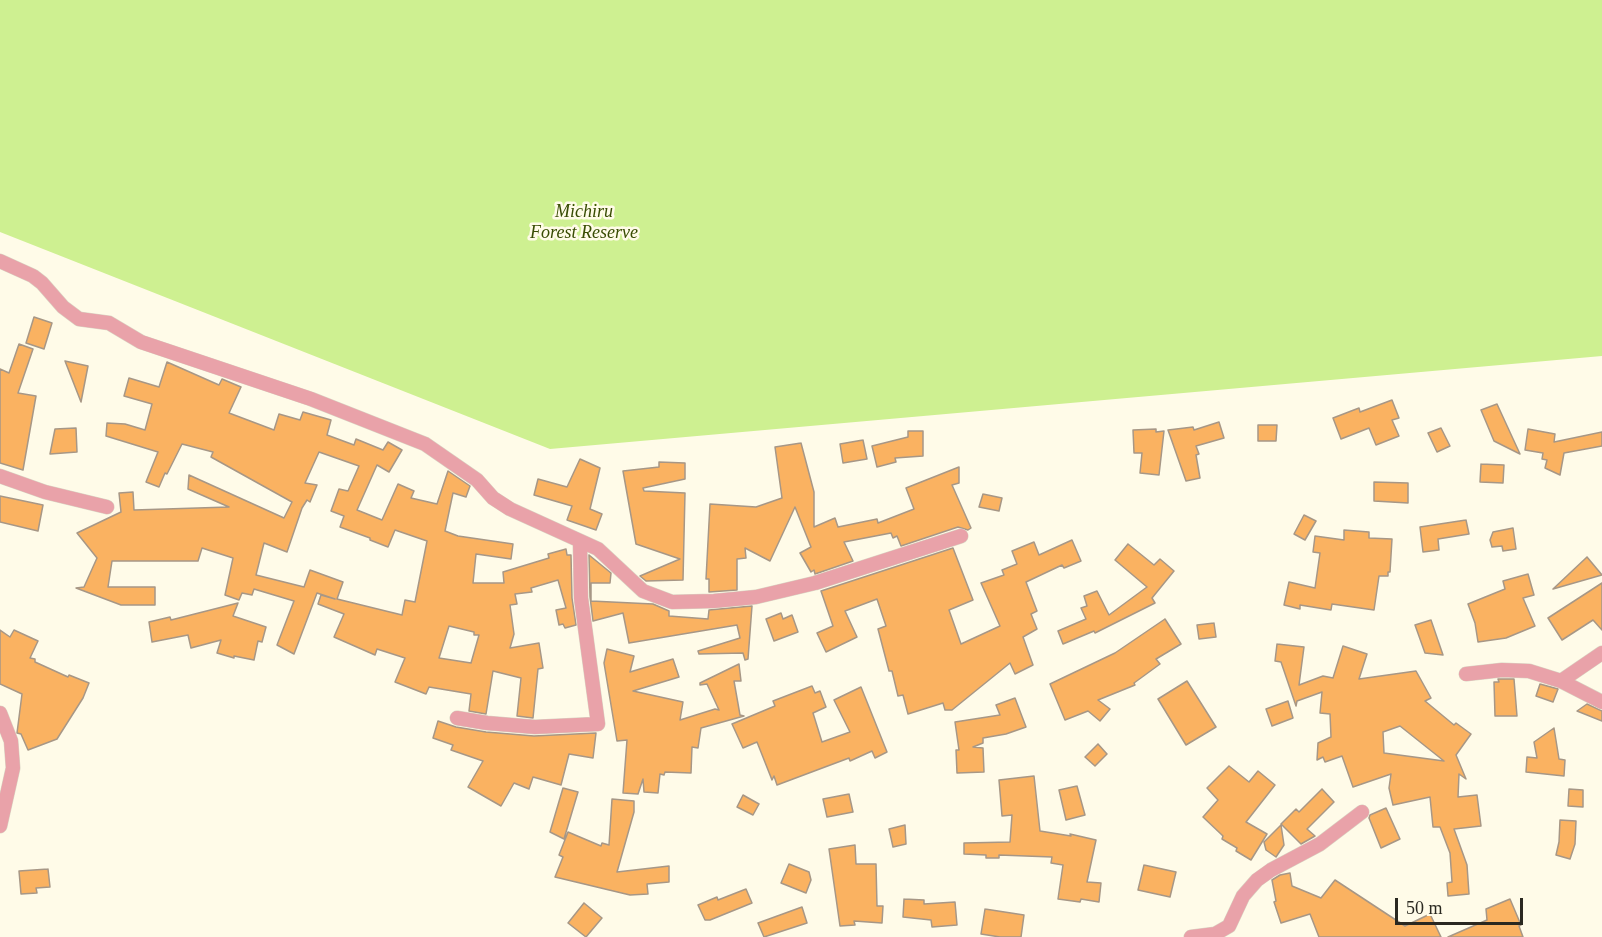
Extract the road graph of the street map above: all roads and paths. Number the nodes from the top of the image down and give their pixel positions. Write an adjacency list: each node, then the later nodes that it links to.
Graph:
1 (0, 261): 5 (street)
2 (0, 476): 3 (street)
3 (107, 507)
4 (961, 536): 5 (street)
5 (580, 542): 11 (street)
6 (1602, 653): 8 (street)
7 (1466, 674): 8 (street)
8 (1562, 681): 9 (street)
9 (1602, 702)
10 (0, 713): 13 (street)
11 (457, 718)
12 (1362, 812): 14 (street)
13 (0, 826)
14 (1191, 937)

